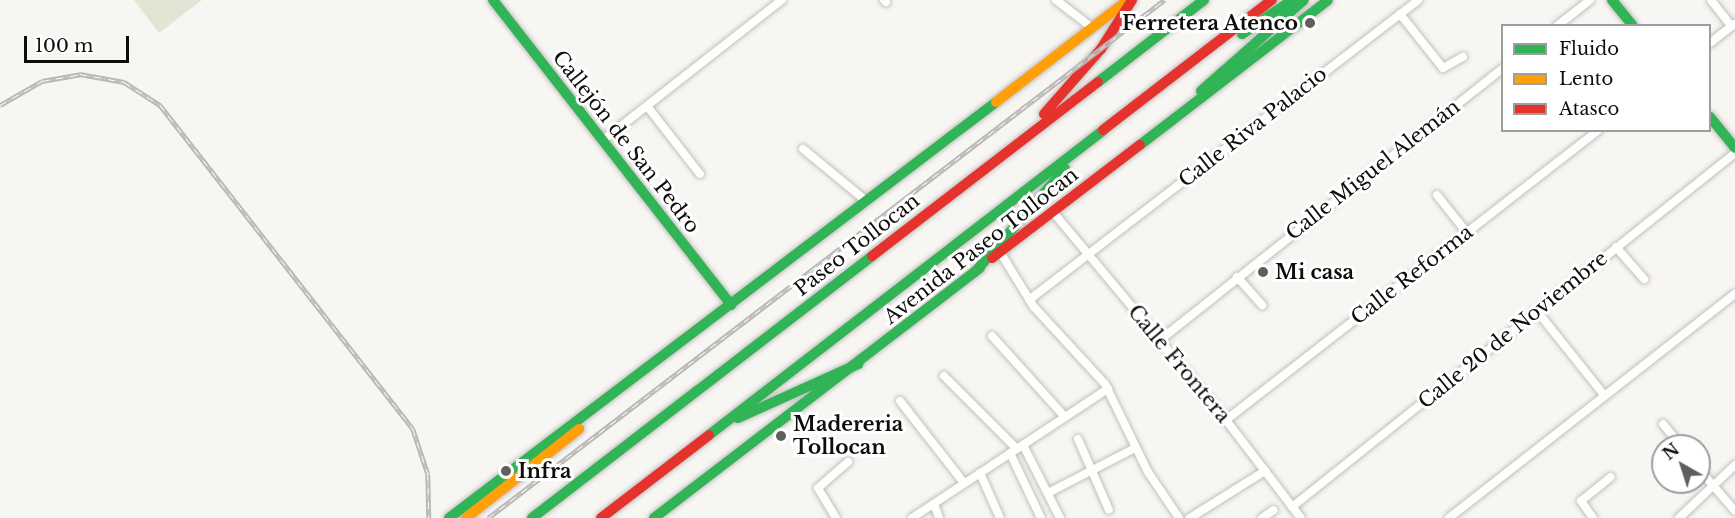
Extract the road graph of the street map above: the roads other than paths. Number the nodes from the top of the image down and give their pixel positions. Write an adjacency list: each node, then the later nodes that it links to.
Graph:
1 (494, 0): 29 (main road, Callejón de San Pedro)
2 (782, 0): 24 (street)
3 (1056, 0): 19 (street)
4 (1128, 0): 19 (main road)
5 (1132, 0): 34 (main road)
6 (1204, 0): 34 (main road, Paseo Tollocan)
7 (1272, 0): 22 (main road)
8 (1292, 0): 22 (main road)
9 (1304, 0): 25 (main road)
10 (1328, 0): 25 (main road, Avenida Paseo Tollocan)
11 (1418, 0): 15 (street, Calle Riva Palacio)
12 (1590, 0): 16 (street)
13 (1612, 0): 17 (main road)
14 (1711, 0): 18 (street)
15 (1400, 14): 21 (street); 41 (street, Calle Riva Palacio)
16 (1560, 24)
17 (1631, 24)
18 (1733, 24): 20 (street)
19 (1091, 27): 36 (main road)
20 (1711, 42)
21 (1463, 57)
22 (1193, 61): 28 (main road)
23 (1501, 71): 43 (street, Calle Miguel Alemán)
24 (647, 106): 29 (street); 33 (street)
25 (1184, 112): 37 (main road, Avenida Paseo Tollocan)
26 (1711, 118): 30 (main road)
27 (1595, 132): 38 (street, Calle Reforma)
28 (1093, 139): 42 (main road); 61 (main road)
29 (602, 141): 47 (main road, Callejón de San Pedro)
30 (1735, 148)
31 (803, 149): 36 (street)
32 (1735, 153): 39 (street, Calle 20 de Noviembre)
33 (700, 174)
34 (954, 192): 84 (main road, Paseo Tollocan)
35 (1437, 195): 38 (street)
36 (866, 200): 47 (main road)
37 (1053, 212): 40 (main road, Avenida Paseo Tollocan); 41 (street, Calle Frontera)
38 (1467, 233): 59 (street, Calle Reforma)
39 (1616, 248): 44 (street); 49 (street, Calle 20 de Noviembre)
40 (1000, 252): 42 (main road, Avenida Paseo Tollocan); 46 (street)
41 (1088, 255): 46 (street, Calle Riva Palacio); 52 (street, Calle Frontera)
42 (975, 272): 53 (main road, Avenida Paseo Tollocan)
43 (1237, 277): 48 (street); 52 (street, Calle Miguel Alemán)
44 (1644, 279)
45 (1735, 294): 56 (street)
46 (1029, 300): 55 (street)
47 (731, 305): 50 (main road)
48 (1262, 305)
49 (1537, 311): 56 (street); 77 (street, Calle 20 de Noviembre)
50 (720, 314): 82 (main road); 83 (main road)
51 (992, 336): 58 (street)
52 (1160, 340): 59 (street, Calle Frontera)
53 (858, 364): 61 (main road); 86 (main road, Avenida Paseo Tollocan)
54 (944, 376): 65 (street)
55 (1108, 389): 58 (street); 64 (street)
56 (1604, 395): 96 (street)
57 (900, 400): 72 (street)
58 (1065, 417): 65 (street)
59 (1226, 420): 69 (street, Calle Frontera)
60 (1663, 424): 62 (street)
61 (717, 428): 85 (main road)
62 (1671, 434)
63 (1078, 440): 68 (street)
64 (1135, 448): 68 (street); 92 (street)
65 (1017, 449): 70 (street); 75 (street); 90 (street)
66 (848, 462): 87 (street)
67 (1733, 470): 74 (street)
68 (1091, 471): 75 (street); 78 (street)
69 (1264, 471): 77 (street, Calle Frontera); 93 (street)
70 (980, 473): 72 (street); 89 (street)
71 (1611, 477): 97 (street)
72 (964, 483): 76 (street)
73 (1711, 484): 74 (street)
74 (1713, 486): 80 (street); 98 (street)
75 (1048, 493): 91 (street)
76 (934, 504): 81 (street); 88 (street)
77 (1292, 507): 95 (street, Calle Frontera)
78 (1109, 510)
79 (1274, 510): 94 (street)
80 (1735, 511)
81 (917, 516)
82 (449, 518)
83 (466, 518)
84 (532, 518)
85 (601, 518)
86 (654, 518)
87 (836, 518)
88 (939, 518)
89 (1000, 518)
90 (1041, 518)
91 (1060, 518)
92 (1179, 518)
93 (1190, 518)
94 (1262, 518)
95 (1301, 518)
96 (1449, 518)
97 (1593, 518)
98 (1678, 518)

